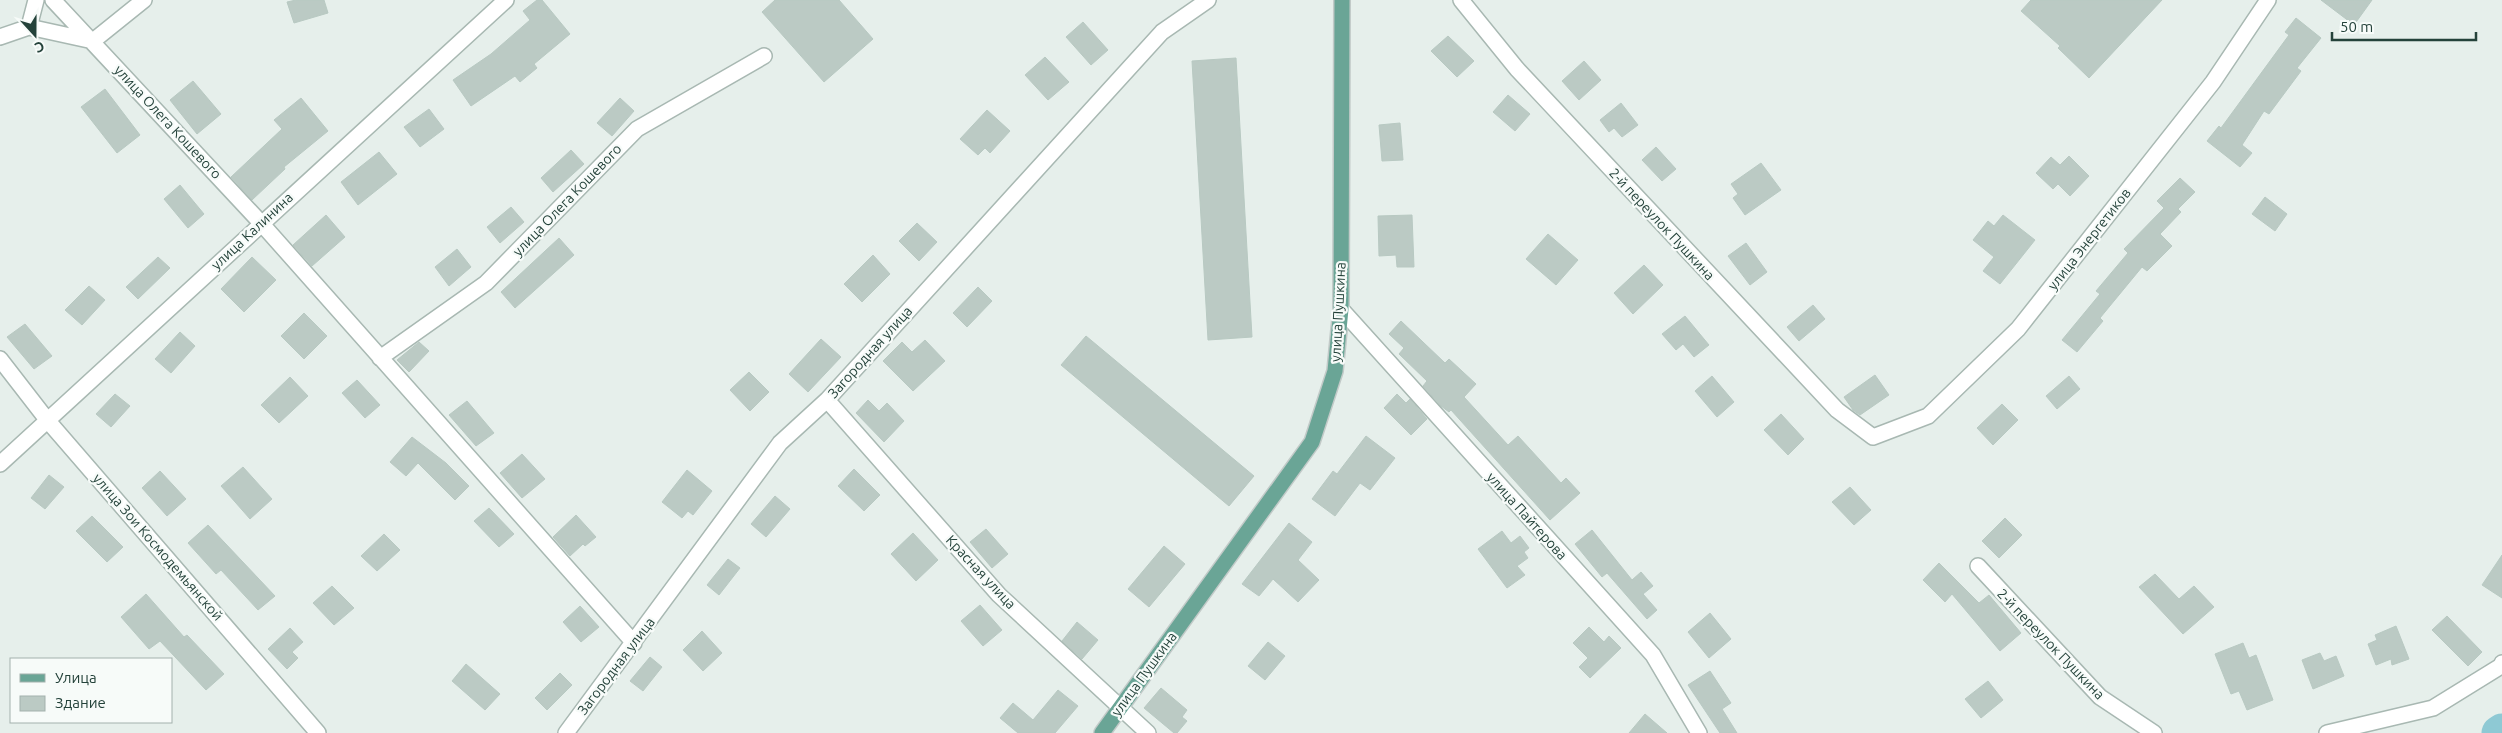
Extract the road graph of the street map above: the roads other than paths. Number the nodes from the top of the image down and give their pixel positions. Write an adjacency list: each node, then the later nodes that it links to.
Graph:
1 (36, 0): 9 (street)
2 (53, 0): 11 (street, улица Олега Кошевого)
3 (144, 0): 11 (street)
4 (506, 0): 13 (street, улица Калинина)
5 (1208, 0): 17 (street, Загородная улица)
6 (1342, 0): 14 (main road, улица Пушкина)
7 (1461, 0): 19 (street, 2-й переулок Пушкина)
8 (2268, 0): 19 (street, улица Энергетиков)
9 (29, 27): 10 (street); 11 (street)
10 (0, 37)
11 (93, 41): 13 (street, улица Олега Кошевого)
12 (764, 56): 15 (street, улица Олега Кошевого)
13 (261, 223): 15 (street, улица Олега Кошевого); 18 (street, улица Калинина)
14 (1341, 309): 24 (main road, улица Пушкина); 29 (street, улица Пайтерова)
15 (380, 358): 22 (street, улица Олега Кошевого)
16 (0, 359): 18 (street, улица Зои Космодемьянской)
17 (827, 400): 22 (street, Загородная улица); 24 (street, Красная улица)
18 (48, 420): 20 (street, улица Калинина); 25 (street, улица Зои Космодемьянской)
19 (1873, 437)
20 (0, 464)
21 (1978, 566): 30 (street, 2-й переулок Пушкина)
22 (634, 643): 26 (street, Загородная улица)
23 (2502, 663): 31 (street)
24 (1120, 707): 27 (main road, улица Пушкина); 28 (street, Красная улица)
25 (318, 733)
26 (566, 733)
27 (1102, 733)
28 (1148, 733)
29 (1699, 733)
30 (2154, 733)
31 (2327, 733)

